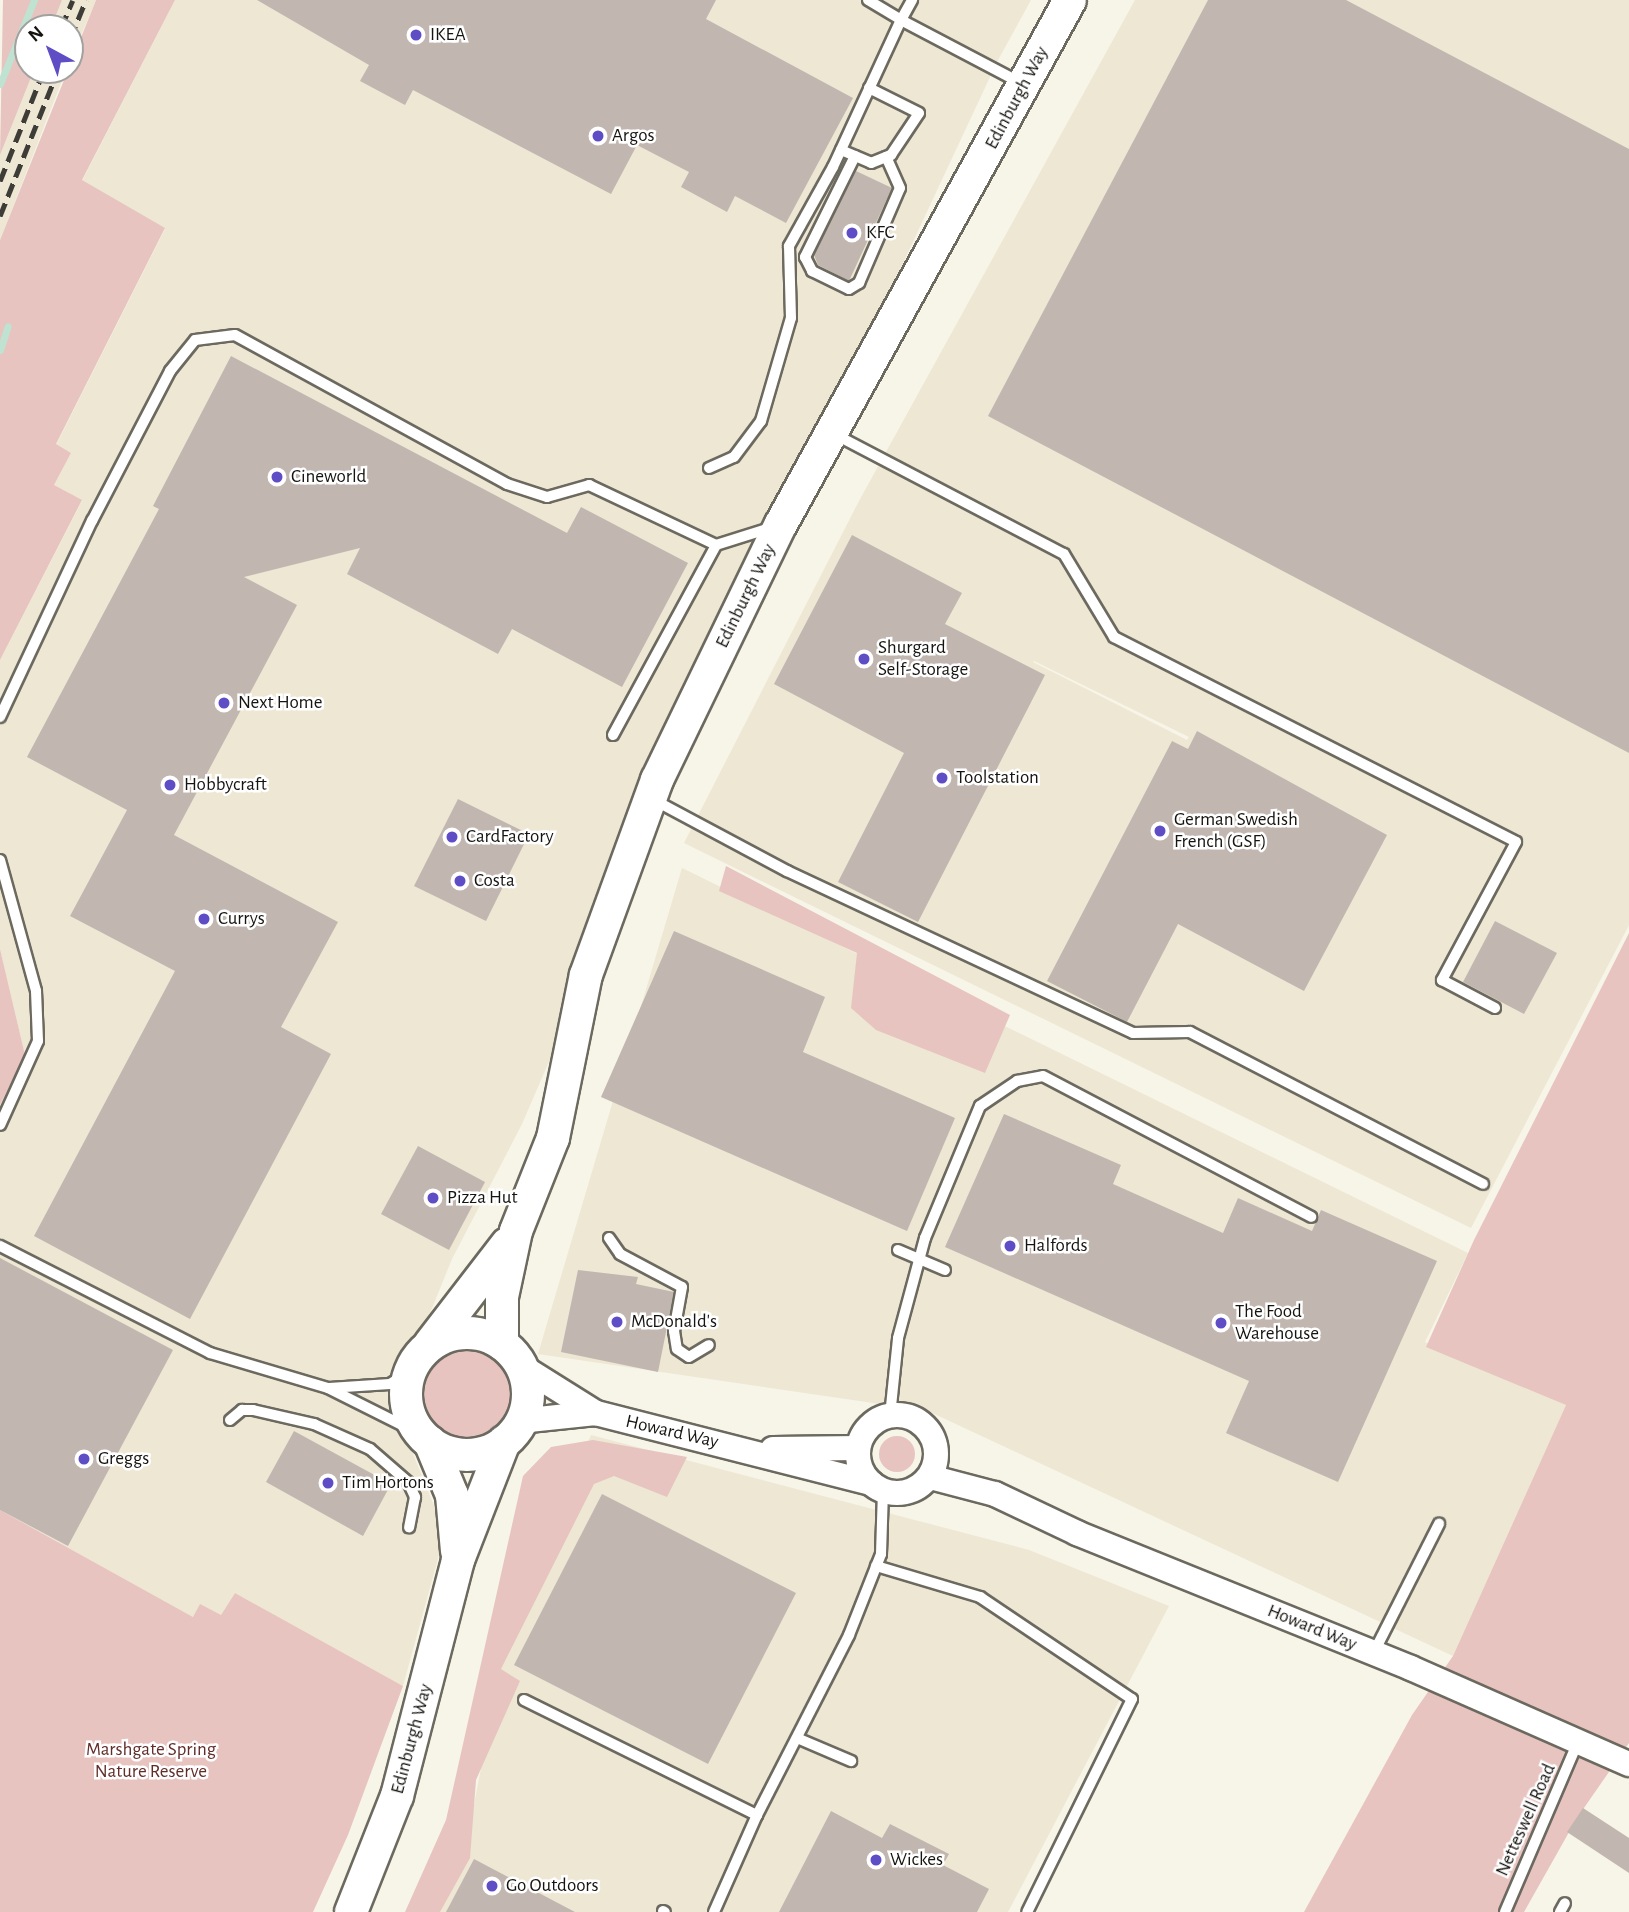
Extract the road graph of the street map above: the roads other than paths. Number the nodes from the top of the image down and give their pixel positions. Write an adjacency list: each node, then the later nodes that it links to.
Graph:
1 (868, 0): 4 (lane)
2 (912, 0): 4 (lane)
3 (1070, 0): 5 (highway, Edinburgh Way)
4 (901, 20): 5 (lane); 6 (lane)
5 (1025, 85): 10 (highway, Edinburgh Way)
6 (869, 88): 7 (lane); 9 (lane)
7 (841, 150): 8 (lane); 11 (lane)
8 (855, 156): 9 (lane); 9 (lane)
9 (886, 157)
10 (832, 433): 12 (highway, Edinburgh Way); 18 (lane)
11 (709, 468)
12 (781, 524): 13 (lane); 16 (highway, Edinburgh Way)
13 (716, 545): 14 (lane); 15 (lane)
14 (0, 717)
15 (613, 735)
16 (651, 798): 20 (lane); 22 (highway, Edinburgh Way)
17 (0, 860): 19 (lane)
18 (1495, 1008)
19 (0, 1125)
20 (1483, 1184)
21 (1311, 1217): 26 (lane)
22 (516, 1231): 29 (highway, Edinburgh Way); 30 (highway, Edinburgh Way)
23 (609, 1238): 28 (lane)
24 (0, 1246): 31 (lane)
25 (898, 1250): 26 (lane)
26 (918, 1258): 27 (lane); 33 (lane)
27 (945, 1270)
28 (709, 1345)
29 (511, 1355): 30 (highway); 32 (street); 36 (highway)
30 (419, 1359): 31 (lane); 35 (highway)
31 (328, 1388): 35 (lane)
32 (596, 1413): 36 (street); 39 (street, Howard Way)
33 (890, 1416): 37 (street); 38 (street)
34 (230, 1420): 44 (lane)
35 (426, 1438): 36 (highway); 45 (highway, Edinburgh Way)
36 (508, 1438): 45 (highway, Edinburgh Way)
37 (937, 1447): 40 (street); 42 (street, Howard Way)
38 (858, 1448): 39 (street, Howard Way); 41 (street)
39 (748, 1449): 41 (street, Howard Way)
40 (930, 1477): 41 (street); 42 (street, Howard Way)
41 (877, 1487): 46 (lane)
42 (995, 1494): 47 (street, Howard Way)
43 (1438, 1524): 47 (lane)
44 (409, 1527)
45 (458, 1560): 54 (highway, Edinburgh Way)
46 (876, 1566): 49 (lane); 56 (lane)
47 (1374, 1653): 50 (street, Howard Way)
48 (524, 1700): 53 (lane)
49 (797, 1738): 51 (lane); 53 (lane)
50 (1579, 1741): 52 (street, Howard Way); 57 (lane, Netteswell Road)
51 (851, 1761)
52 (1629, 1764)
53 (757, 1815): 55 (lane)
54 (351, 1912)
55 (714, 1912)
56 (1027, 1912)
57 (1505, 1912)

